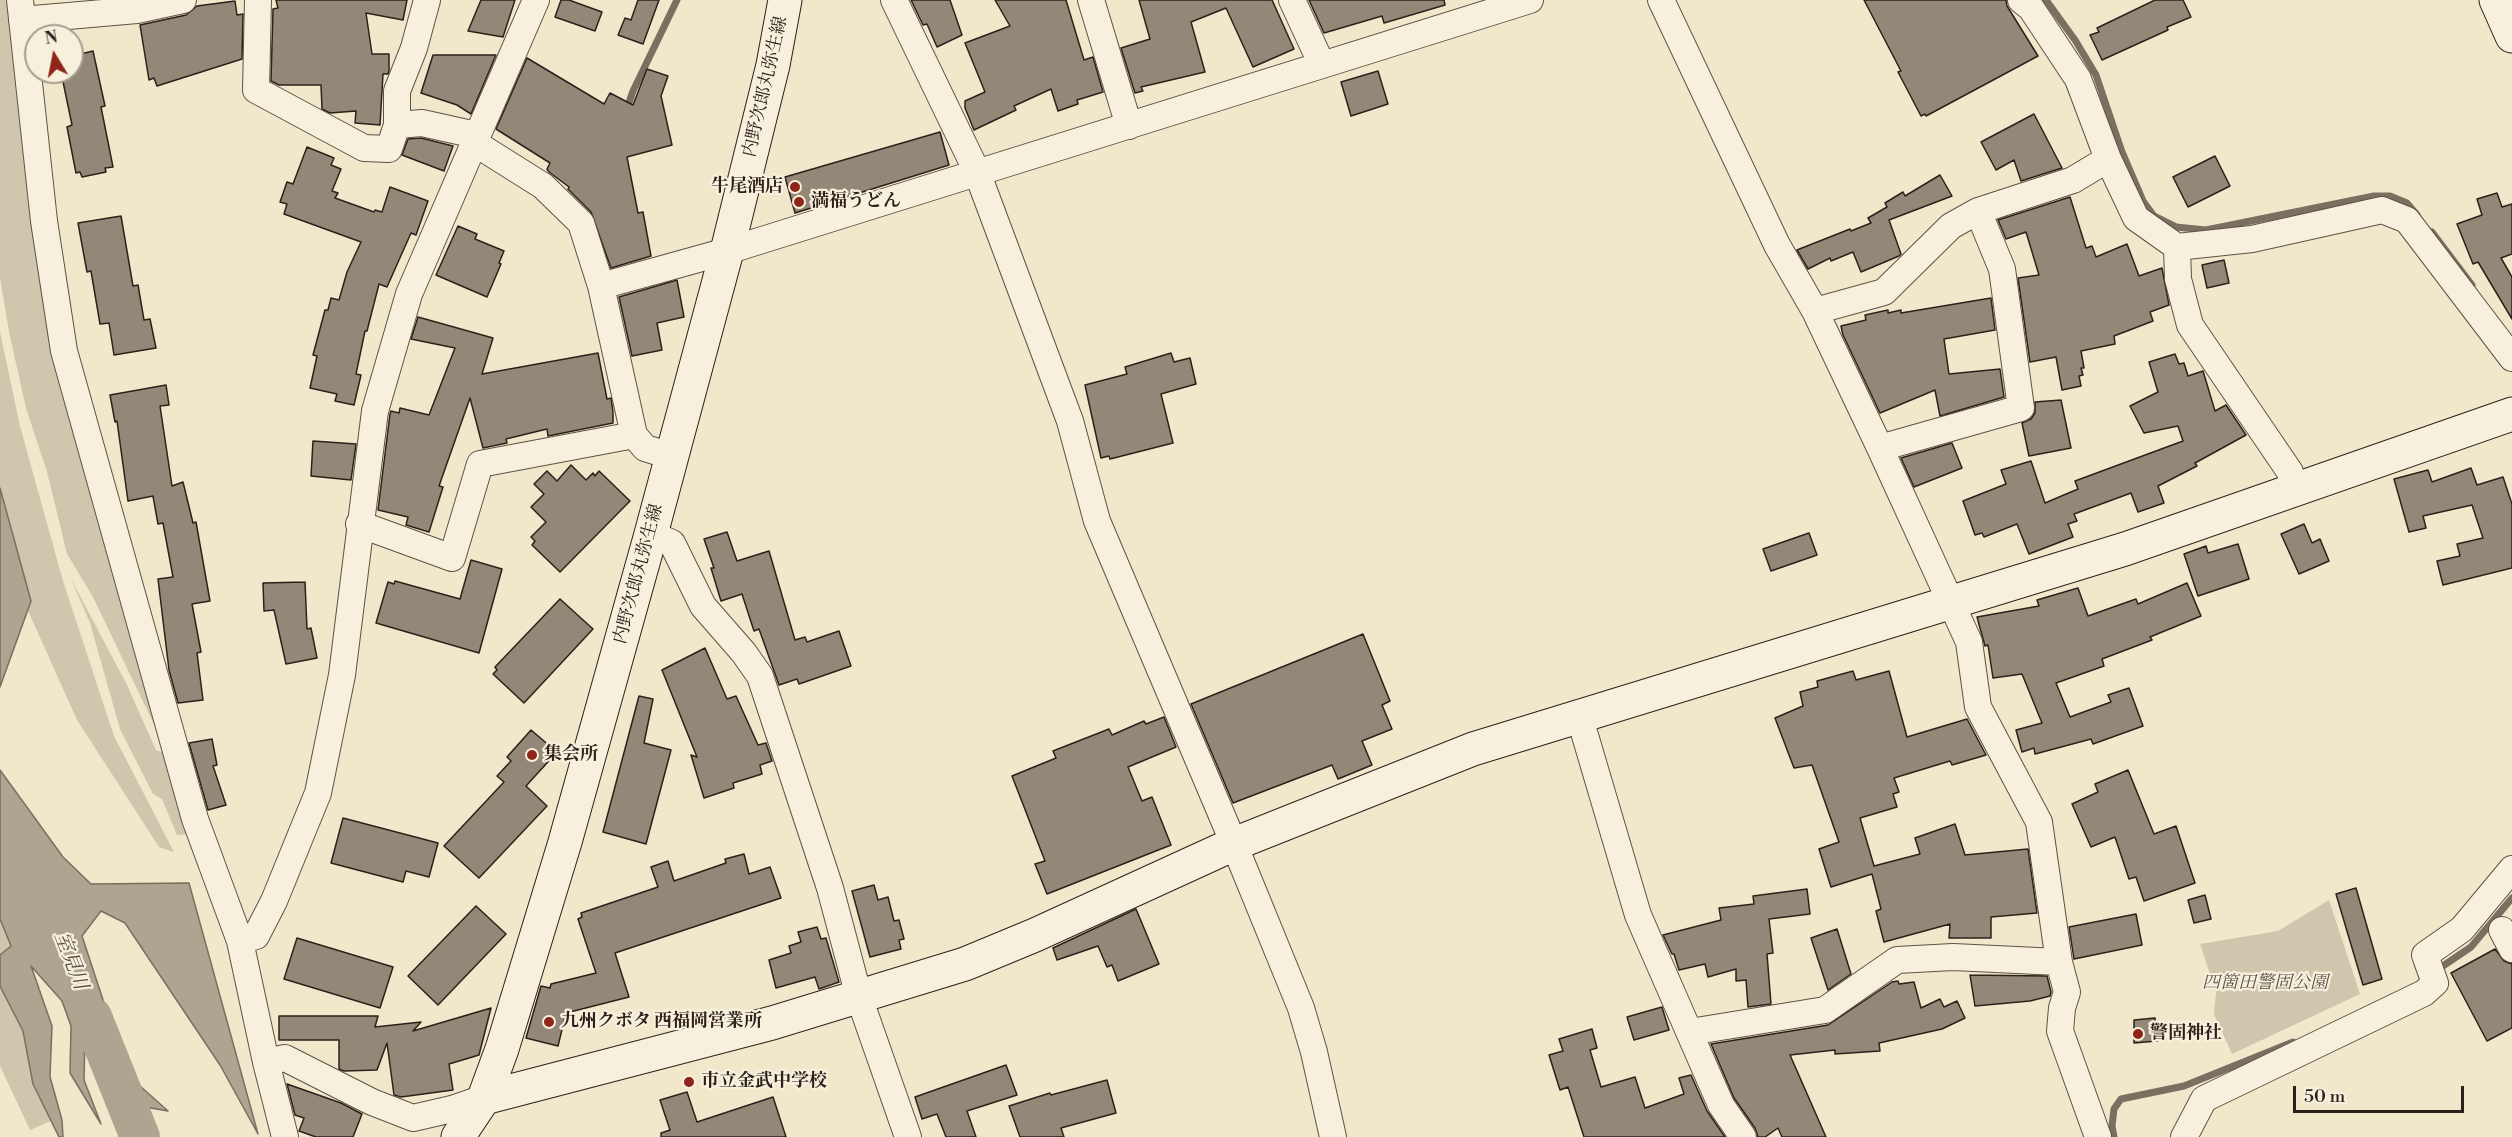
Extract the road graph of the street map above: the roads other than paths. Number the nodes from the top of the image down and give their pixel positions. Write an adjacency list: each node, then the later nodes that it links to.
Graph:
1 (183, 0): 13 (street)
2 (258, 0): 16 (street)
3 (427, 0): 16 (street)
4 (536, 0): 18 (street)
5 (785, 0): 23 (street, 内野次郎丸弥生線)
6 (894, 0): 20 (street)
7 (1091, 0): 17 (street)
8 (1292, 0): 15 (street)
9 (1530, 0): 15 (street)
10 (1661, 0): 25 (street)
11 (2021, 0): 19 (street)
12 (2496, 0): 14 (street)
13 (21, 10): 38 (street)
14 (2512, 36)
15 (1322, 65): 17 (street)
16 (397, 125): 18 (street)
17 (1130, 126): 20 (street)
18 (475, 138): 24 (street); 32 (street)
19 (2108, 159): 21 (street); 22 (street)
20 (977, 172): 23 (street); 36 (street)
21 (1978, 211): 25 (street); 29 (street)
22 (2177, 247): 26 (street); 31 (street)
23 (727, 251): 24 (street); 30 (street, 内野次郎丸弥生線)
24 (601, 286): 28 (street)
25 (1815, 311): 29 (street)
26 (2512, 358)
27 (2512, 414): 31 (street)
28 (634, 435): 30 (street); 32 (street)
29 (1881, 448): 34 (street)
30 (671, 456): 33 (street, 内野次郎丸弥生線)
31 (2293, 488): 34 (street)
32 (359, 524): 38 (street)
33 (651, 534): 40 (street); 43 (street, 内野次郎丸弥生線)
34 (1950, 602): 35 (street); 39 (street)
35 (1578, 715): 36 (street); 41 (street)
36 (1234, 844): 40 (street); 48 (street)
37 (2512, 869): 50 (street)
38 (240, 941): 42 (street)
39 (2059, 962): 41 (street); 44 (street)
40 (859, 997): 43 (street); 47 (street)
41 (1690, 1032): 49 (street)
42 (266, 1062): 43 (street); 45 (street)
43 (484, 1098): 46 (street, 内野次郎丸弥生線)
44 (2090, 1134)
45 (285, 1137)
46 (458, 1137)
47 (908, 1137)
48 (1333, 1137)
49 (1743, 1137)
50 (2184, 1137)

